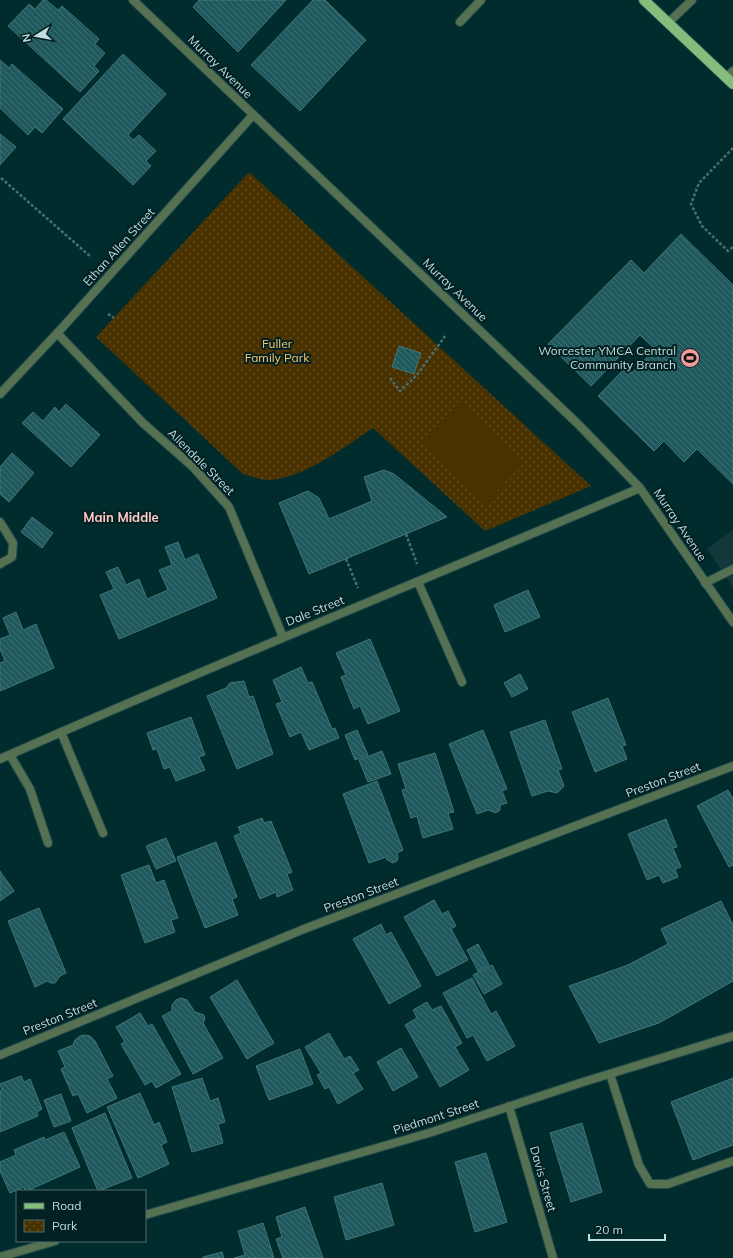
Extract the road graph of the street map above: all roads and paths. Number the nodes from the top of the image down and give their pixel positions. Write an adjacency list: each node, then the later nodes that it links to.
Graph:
1 (133, 0): 8 (street, Murray Avenue)
2 (481, 0): 5 (street)
3 (644, 0): 6 (main road)
4 (692, 0): 6 (street)
5 (460, 22)
6 (668, 23): 7 (main road)
7 (731, 77)
8 (253, 115): 15 (street, Ethan Allen Street); 19 (street, Murray Avenue)
9 (733, 148): 11 (path)
10 (1, 178): 12 (path)
11 (733, 247)
12 (91, 257)
13 (108, 314): 14 (path)
14 (114, 318)
15 (56, 334): 18 (street, Ethan Allen Street); 30 (street, Allendale Street)
16 (445, 336): 17 (path)
17 (390, 378)
18 (0, 394)
19 (640, 488): 26 (street, Dale Street); 27 (street, Murray Avenue)
20 (0, 522): 23 (street)
21 (406, 534): 24 (path)
22 (346, 559): 28 (path)
23 (0, 564)
24 (417, 564)
25 (733, 569): 27 (street)
26 (418, 582): 30 (street, Dale Street); 31 (street)
27 (705, 583): 29 (street, Murray Avenue)
28 (358, 588)
29 (733, 622)
30 (283, 637): 32 (street, Dale Street)
31 (462, 682)
32 (61, 732): 33 (street, Dale Street); 36 (street)
33 (10, 755): 34 (street, Dale Street); 37 (street)
34 (0, 759)
35 (733, 766): 39 (street, Preston Street)
36 (102, 833)
37 (48, 843)
38 (733, 1036): 40 (street, Piedmont Street)
39 (0, 1055)
40 (610, 1074): 41 (street, Piedmont Street); 42 (street)
41 (509, 1106): 43 (street, Piedmont Street); 46 (street, Davis Street)
42 (733, 1161)
43 (146, 1215)
44 (52, 1242): 45 (street)
45 (0, 1257)
46 (553, 1258)

